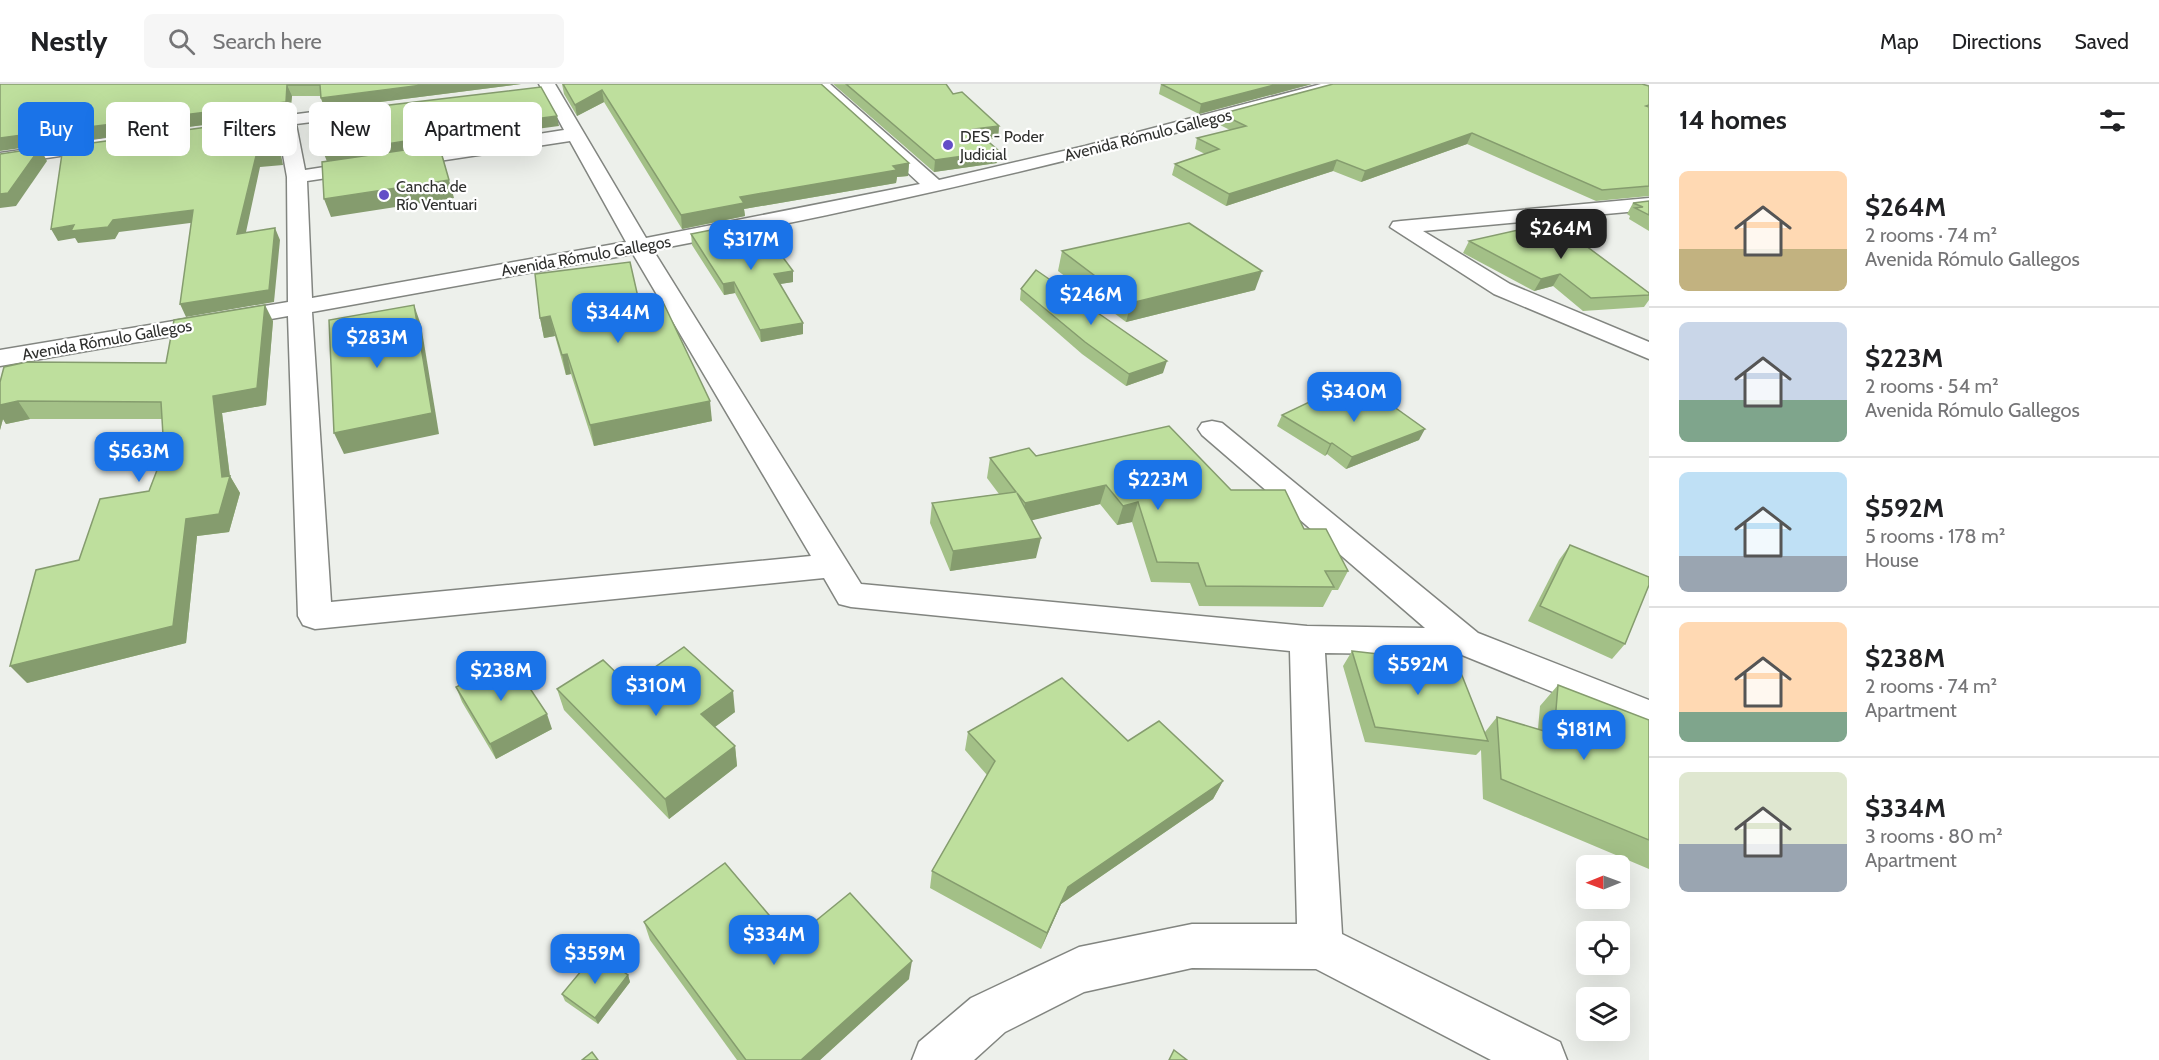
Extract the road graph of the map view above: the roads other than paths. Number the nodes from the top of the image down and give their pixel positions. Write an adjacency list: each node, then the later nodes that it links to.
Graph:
1 (820, 84): 9 (street)
2 (1340, 84): 9 (street, Avenida Rómulo Gallegos)
3 (549, 88): 4 (street)
4 (577, 134): 8 (street); 11 (street)
5 (106, 145): 7 (street)
6 (293, 156): 8 (street)
7 (0, 159)
8 (297, 177): 12 (street)
9 (935, 187): 11 (street, Avenida Rómulo Gallegos)
10 (1649, 204): 13 (street)
11 (639, 246): 12 (street, Avenida Rómulo Gallegos); 16 (street)
12 (300, 307): 14 (street, Avenida Rómulo Gallegos); 16 (street)
13 (1649, 351)
14 (0, 358)
15 (1212, 429): 18 (street)
16 (834, 565): 17 (street)
17 (1307, 639): 18 (street); 20 (street)
18 (1465, 642): 19 (street)
19 (1649, 716)
20 (1320, 947): 21 (street); 22 (street)
21 (937, 1060)
22 (1542, 1060)

